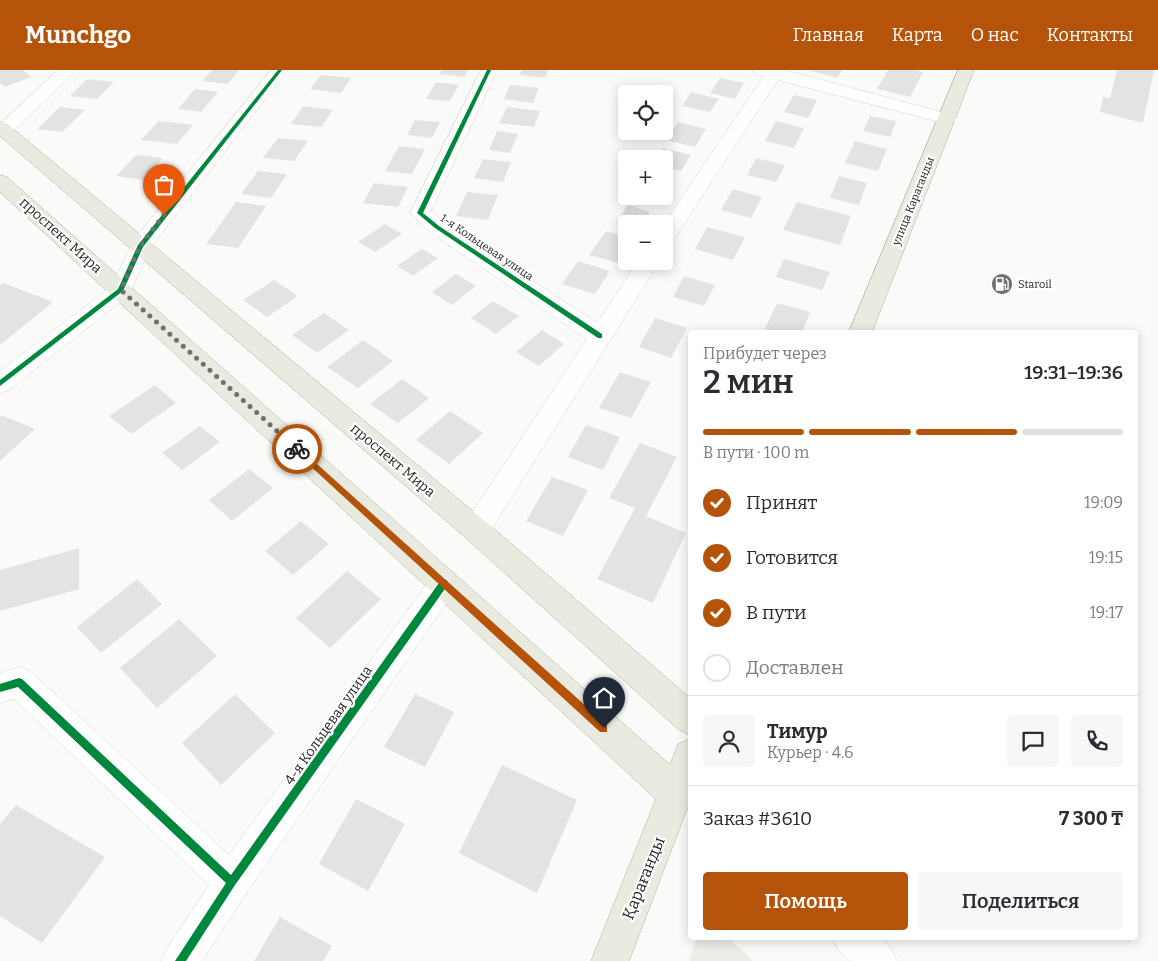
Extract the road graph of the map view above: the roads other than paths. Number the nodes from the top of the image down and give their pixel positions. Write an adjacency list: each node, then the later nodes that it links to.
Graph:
1 (68, 70): 7 (street)
2 (280, 70): 10 (street)
3 (489, 70): 14 (street, 1-я Кольцевая улица)
4 (966, 70): 6 (main road, улица Караганды)
5 (770, 71): 6 (street); 9 (street)
6 (947, 119): 13 (main road, улица Караганды)
7 (2, 129): 10 (main road, проспект Мира)
8 (0, 181): 12 (main road, проспект Мира)
9 (673, 225)
10 (140, 246): 12 (street); 16 (main road, проспект Мира)
11 (643, 270): 14 (street)
12 (121, 290): 15 (street); 17 (main road, проспект Мира)
13 (861, 330)
14 (600, 336): 16 (street)
15 (0, 384)
16 (476, 530): 19 (main road, проспект Мира)
17 (444, 583): 21 (main road, проспект Мира); 22 (street, 4-я Кольцевая улица)
18 (0, 688): 22 (street)
19 (688, 717)
20 (688, 768): 21 (main road)
21 (683, 798): 25 (main road, Қарағанды)
22 (232, 882): 24 (street, 4-я Кольцевая улица)
23 (854, 940): 26 (street)
24 (180, 961)
25 (610, 961)
26 (878, 961)

